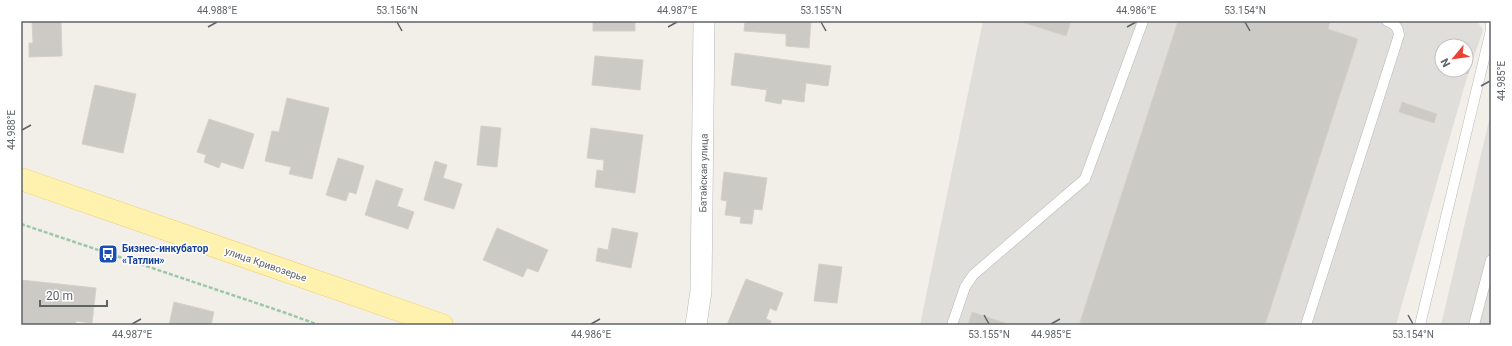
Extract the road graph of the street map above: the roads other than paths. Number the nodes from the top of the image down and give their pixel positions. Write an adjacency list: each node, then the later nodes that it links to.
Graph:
1 (704, 21): 9 (street, Батайская улица)
2 (1142, 21): 10 (lane)
3 (1388, 21): 11 (lane)
4 (1490, 21): 12 (lane)
5 (21, 179): 8 (main road, улица Кривозерье)
6 (1491, 260): 7 (lane)
7 (1487, 295): 13 (lane)
8 (442, 325)
9 (696, 325)
10 (952, 325)
11 (1306, 325)
12 (1420, 325)
13 (1474, 325)

